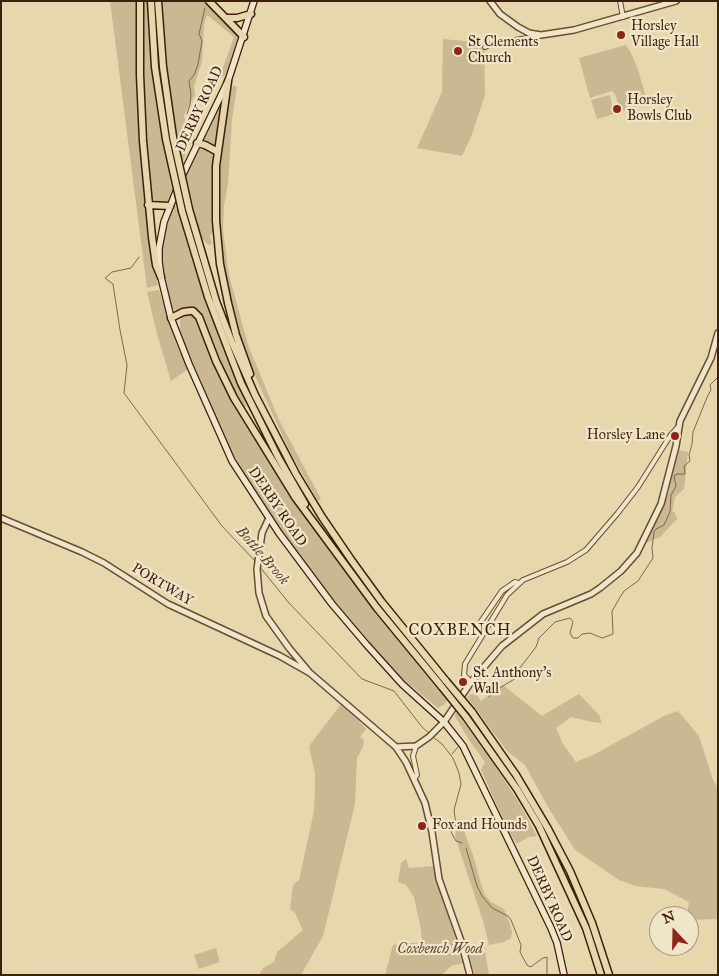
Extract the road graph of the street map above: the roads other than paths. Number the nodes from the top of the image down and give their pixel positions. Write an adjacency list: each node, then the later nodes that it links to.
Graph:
1 (140, 1): 18 (highway)
2 (151, 1): 27 (highway, bridge)
3 (158, 1): 24 (highway, bridge)
4 (209, 1): 11 (highway)
5 (254, 1): 9 (main road, DERBY ROAD)
6 (490, 1): 12 (street)
7 (620, 1): 10 (street)
8 (676, 1): 10 (street)
9 (251, 14): 11 (highway); 13 (main road, DERBY ROAD)
10 (623, 17): 12 (street)
11 (226, 18): 13 (highway)
12 (541, 35): 14 (street)
13 (244, 37): 15 (main road, DERBY ROAD)
14 (485, 47)
15 (228, 81): 16 (main road, DERBY ROAD); 17 (highway)
16 (197, 143): 17 (highway); 19 (main road, DERBY ROAD)
17 (218, 152): 24 (highway)
18 (148, 205): 19 (highway); 20 (highway)
19 (170, 206): 20 (main road, DERBY ROAD)
20 (161, 277): 21 (main road, DERBY ROAD)
21 (171, 318): 26 (main road, DERBY ROAD); 27 (highway)
22 (718, 333): 23 (street)
23 (678, 427): 28 (street); 31 (street)
24 (296, 474): 39 (highway, bridge)
25 (1, 518): 30 (street, PORTWAY)
26 (269, 518): 30 (street); 32 (main road, DERBY ROAD)
27 (317, 525): 38 (highway, bridge)
28 (518, 583): 29 (street); 31 (street)
29 (480, 624)
30 (310, 673): 34 (street)
31 (471, 682): 32 (street)
32 (444, 722): 33 (street); 37 (main road, DERBY ROAD)
33 (416, 746): 34 (street); 35 (street)
34 (396, 747): 35 (street)
35 (415, 778): 36 (street)
36 (470, 975)
37 (564, 975)
38 (601, 975)
39 (609, 975)

